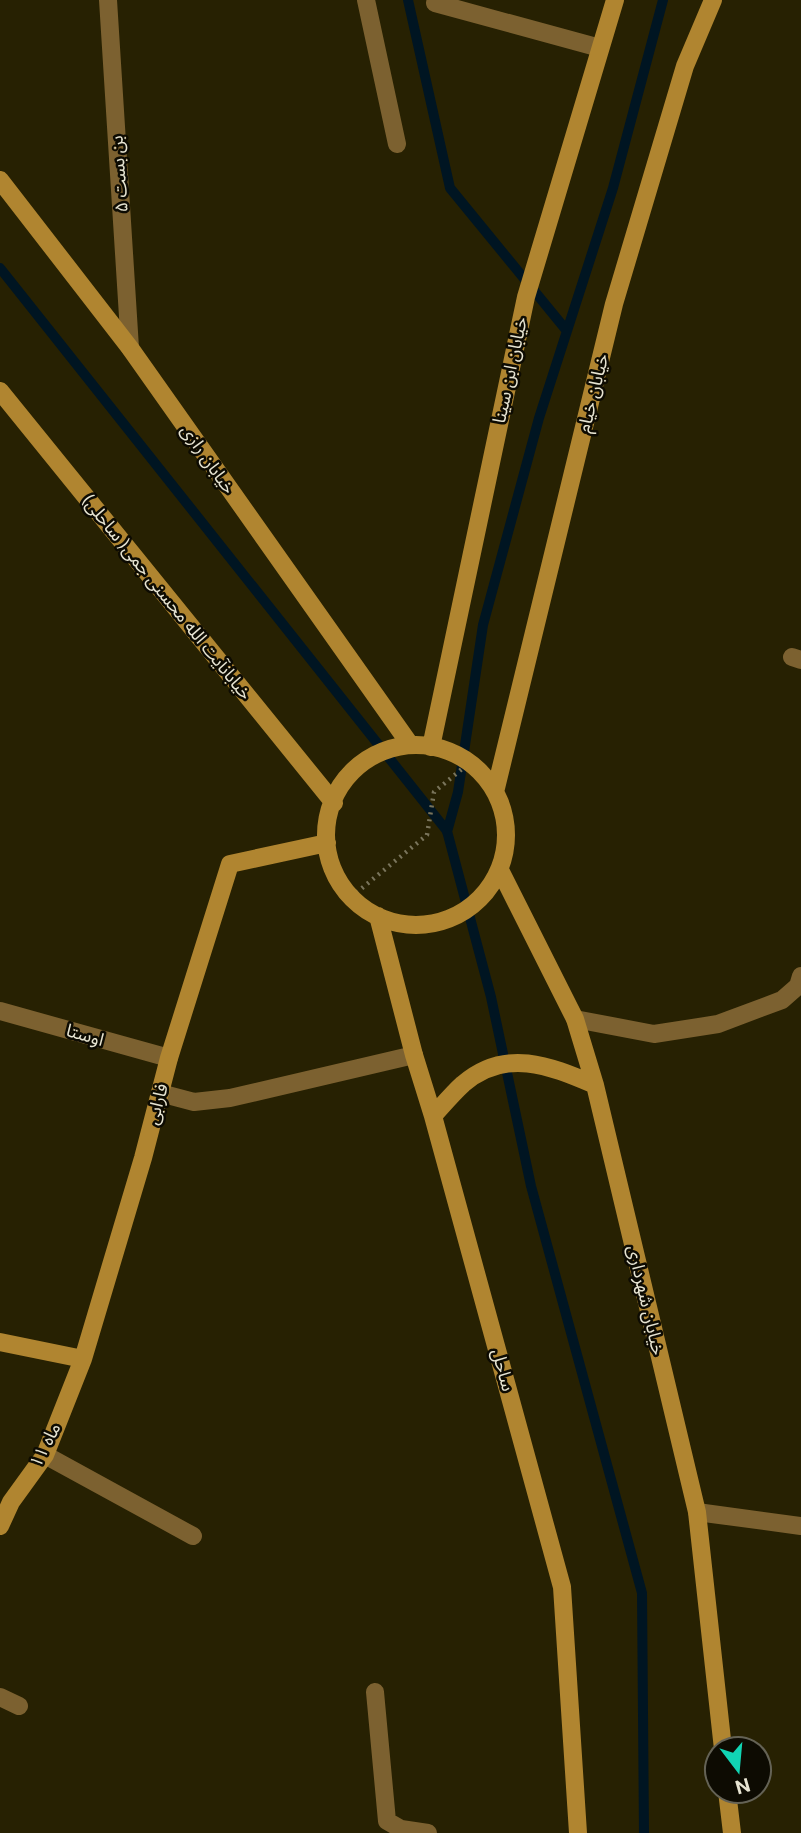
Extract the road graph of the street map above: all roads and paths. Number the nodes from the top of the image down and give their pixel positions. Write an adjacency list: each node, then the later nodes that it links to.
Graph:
1 (108, 0): 9 (street, بن بست ۵)
2 (366, 0): 7 (street)
3 (615, 0): 6 (main road, خیابان ابن سینا)
4 (713, 0): 14 (main road, خیابان خیام)
5 (435, 3): 6 (street)
6 (600, 48): 12 (main road, خیابان ابن سینا)
7 (397, 144)
8 (0, 180): 9 (main road, خیابان رازی)
9 (130, 348): 11 (main road, خیابان رازی)
10 (0, 391): 15 (main road, خیابانآیت الله محسنی جمی( ساحلی))
11 (409, 743): 12 (main road); 15 (main road)
12 (430, 747): 13 (main road)
13 (468, 764): 14 (main road); 18 (path)
14 (495, 792): 17 (main road)
15 (334, 803): 16 (main road)
16 (327, 843): 18 (main road); 24 (main road, فارابی)
17 (500, 870): 19 (main road); 22 (main road, خیابان شهرداری)
18 (351, 897): 19 (main road)
19 (378, 916): 23 (main road, ساحل)
20 (800, 983): 22 (street)
21 (0, 1011): 24 (street, اوستا)
22 (575, 1018): 25 (main road, خیابان شهرداری)
23 (414, 1055): 26 (street); 27 (main road, ساحل)
24 (169, 1058): 26 (main road, فارابی)
25 (595, 1085): 27 (main road); 31 (main road, خیابان شهرداری)
26 (160, 1093): 29 (main road, فارابی)
27 (433, 1116): 41 (main road, ساحل)
28 (0, 1342): 29 (main road)
29 (83, 1359): 30 (main road, ماه ۱۱)
30 (44, 1454): 32 (main road, ماه ۱۱); 34 (street)
31 (697, 1512): 33 (street); 38 (main road, خیابان شهرداری)
32 (0, 1526)
33 (801, 1526)
34 (193, 1536)
35 (375, 1692): 40 (street)
36 (0, 1697): 37 (street)
37 (19, 1706)
38 (721, 1735)
39 (729, 1805): 42 (main road)
40 (428, 1833)
41 (578, 1833)
42 (732, 1833)

